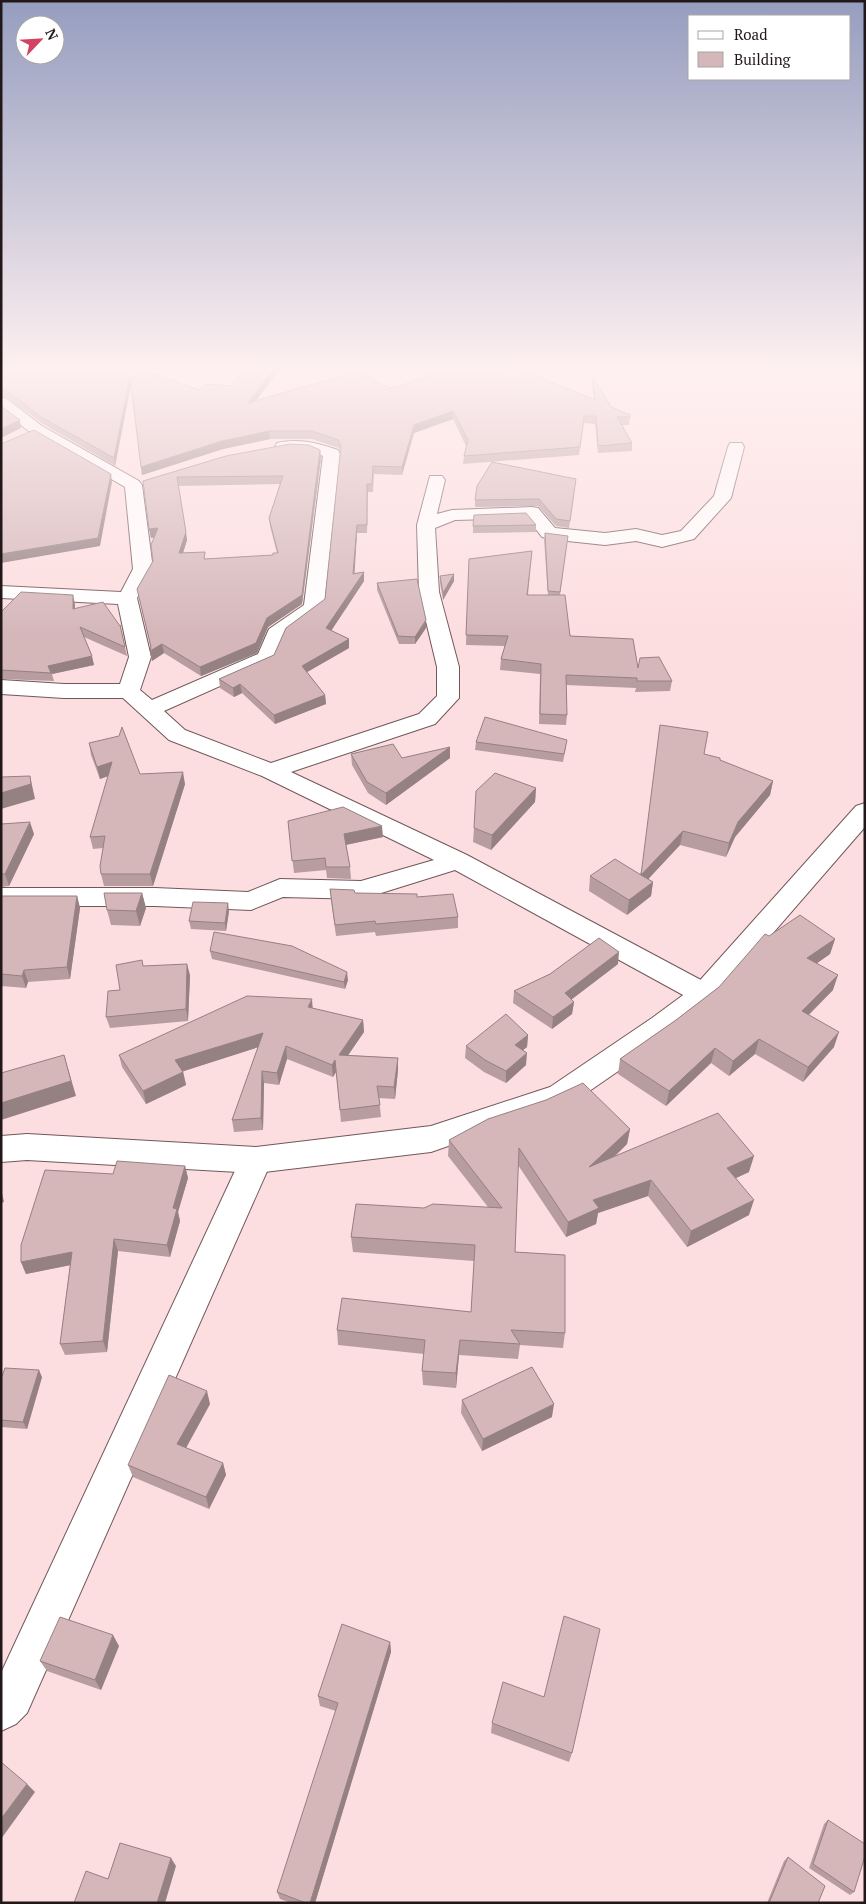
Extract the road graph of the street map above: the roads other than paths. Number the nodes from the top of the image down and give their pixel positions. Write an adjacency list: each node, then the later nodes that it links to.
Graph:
1 (79, 456): 7 (street)
2 (332, 456): 10 (street)
3 (734, 456): 5 (street)
4 (436, 480): 5 (street)
5 (426, 525): 11 (street)
6 (1, 592): 7 (street)
7 (127, 598): 9 (street)
8 (1, 687): 9 (street)
9 (129, 691): 10 (street)
10 (149, 710): 11 (street)
11 (270, 771): 13 (street)
12 (865, 811): 15 (street)
13 (458, 860): 14 (street); 15 (street)
14 (1, 897)
15 (704, 994): 17 (street)
16 (1, 1149): 17 (street)
17 (256, 1160): 18 (street)
18 (1, 1709)

